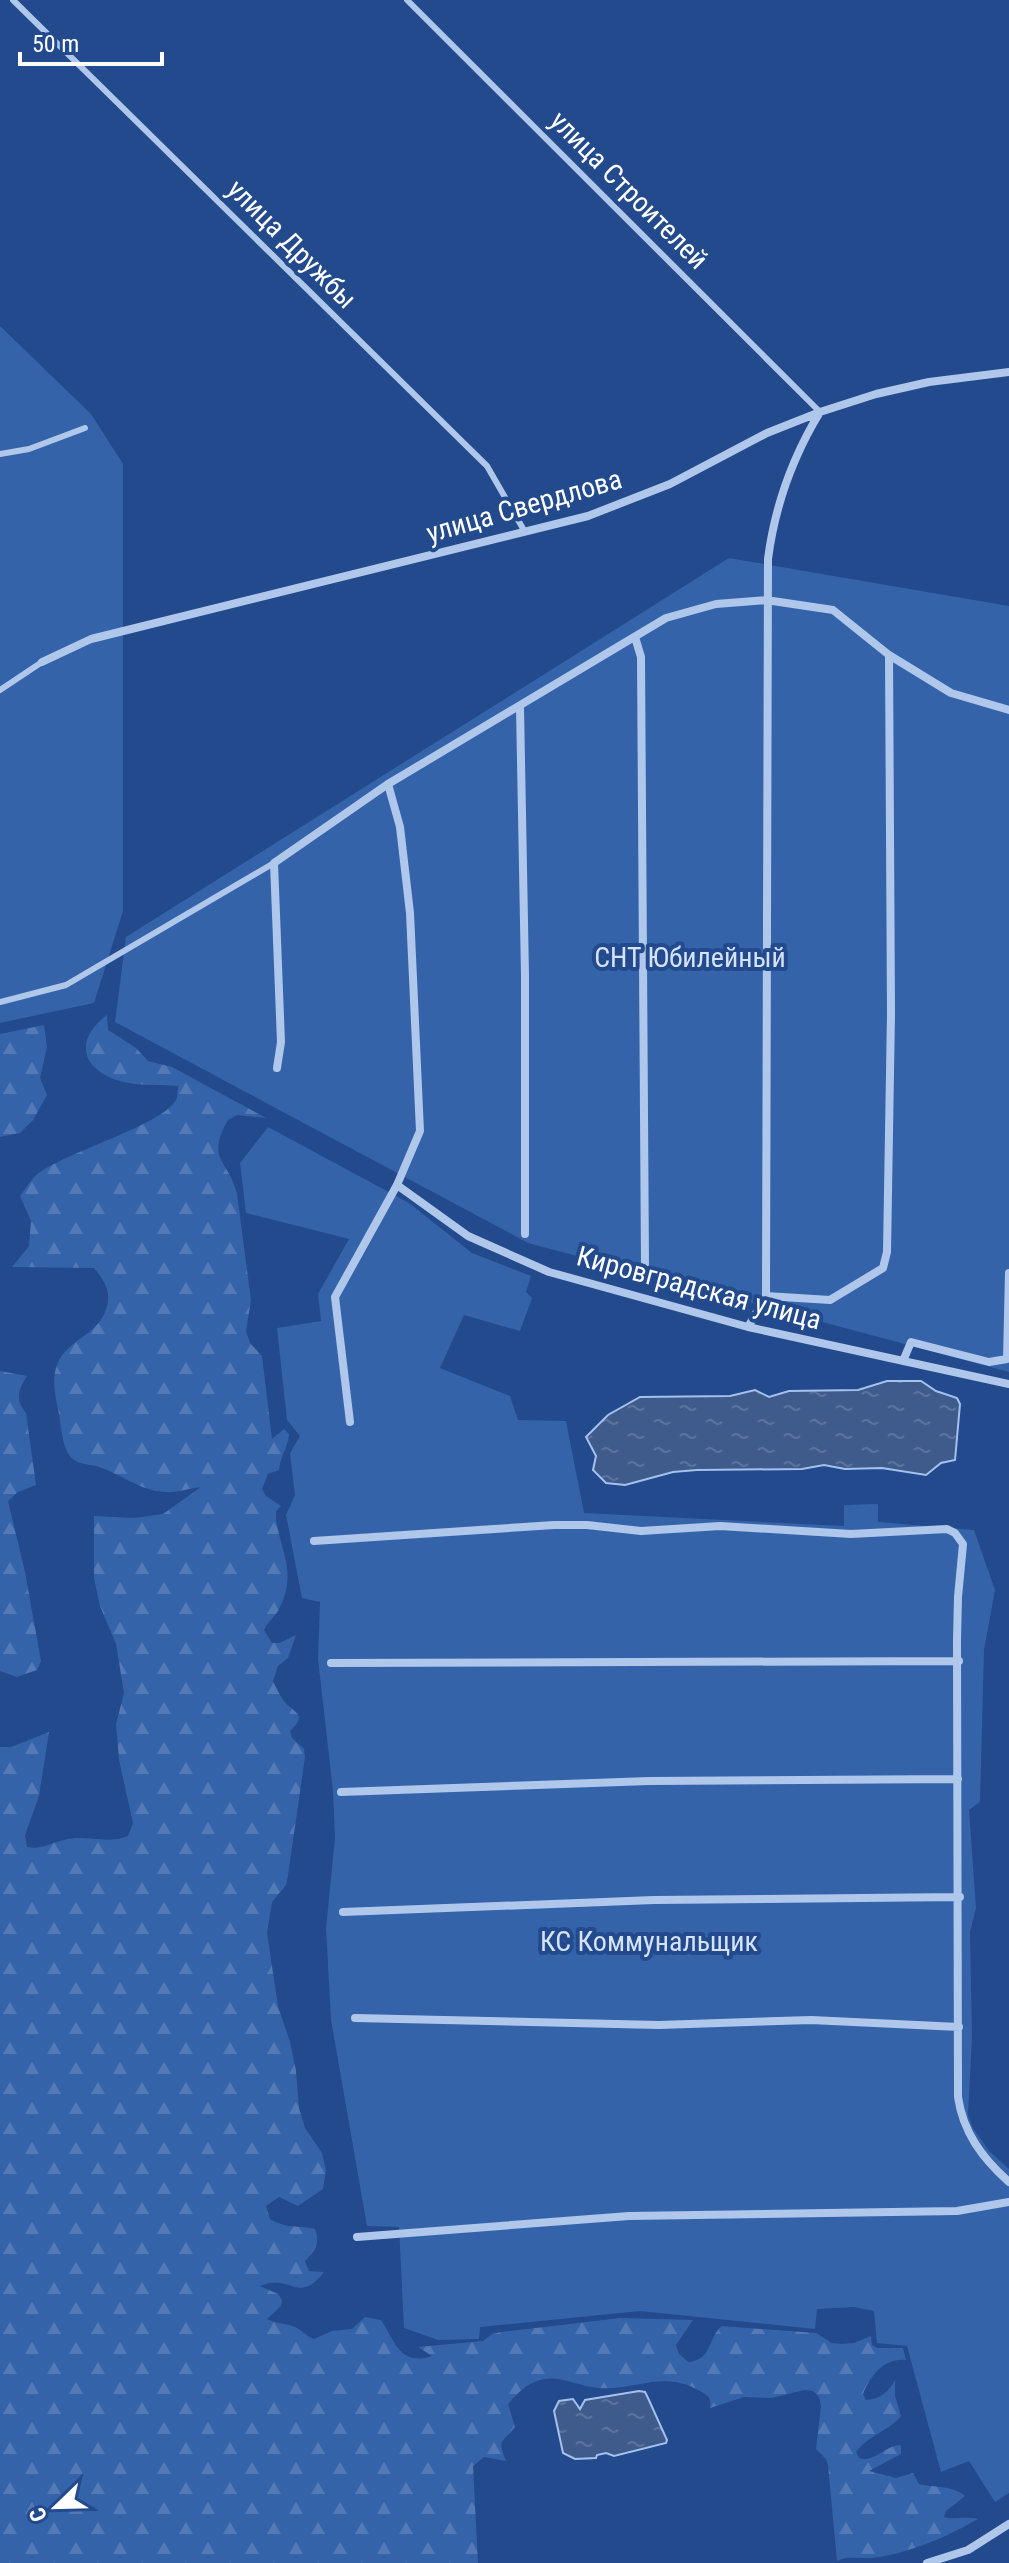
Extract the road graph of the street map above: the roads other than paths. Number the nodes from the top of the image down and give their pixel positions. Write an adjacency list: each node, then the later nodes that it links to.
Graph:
1 (13, 0): 7 (lane, улица Дружбы)
2 (407, 0): 4 (lane, улица Строителей)
3 (1009, 372): 4 (street, улица Свердлова)
4 (820, 412): 7 (street, улица Свердлова); 8 (street)
5 (85, 428): 6 (lane)
6 (0, 454)
7 (525, 532): 11 (street, улица Свердлова)
8 (766, 600): 9 (street); 10 (street); 23 (street)
9 (635, 637): 13 (street); 21 (street)
10 (889, 655): 14 (street); 23 (street)
11 (42, 662): 12 (lane)
12 (0, 690)
13 (520, 707): 15 (street); 20 (street)
14 (1009, 710)
15 (388, 784): 16 (street); 19 (street)
16 (274, 863): 17 (lane); 18 (street)
17 (0, 1002)
18 (277, 1068)
19 (397, 1185): 24 (street, Кировградская улица); 27 (street)
20 (525, 1234)
21 (645, 1265)
22 (1009, 1273): 25 (street)
23 (766, 1296): 24 (street)
24 (748, 1327): 25 (street, Кировградская улица)
25 (903, 1361): 26 (street, Кировградская улица)
26 (1009, 1384)
27 (350, 1422)
28 (314, 1541): 29 (street)
29 (959, 1661): 30 (street); 31 (street)
30 (331, 1663)
31 (958, 1779): 32 (street); 33 (street)
32 (341, 1792)
33 (960, 1897): 34 (street); 36 (street)
34 (343, 1912)
35 (355, 2018): 36 (street)
36 (959, 2027): 37 (street)
37 (1009, 2182)
38 (1009, 2202): 39 (street)
39 (357, 2237)
40 (1009, 2524): 41 (street)
41 (968, 2550): 42 (street); 43 (street)
42 (927, 2563)
43 (968, 2563)

